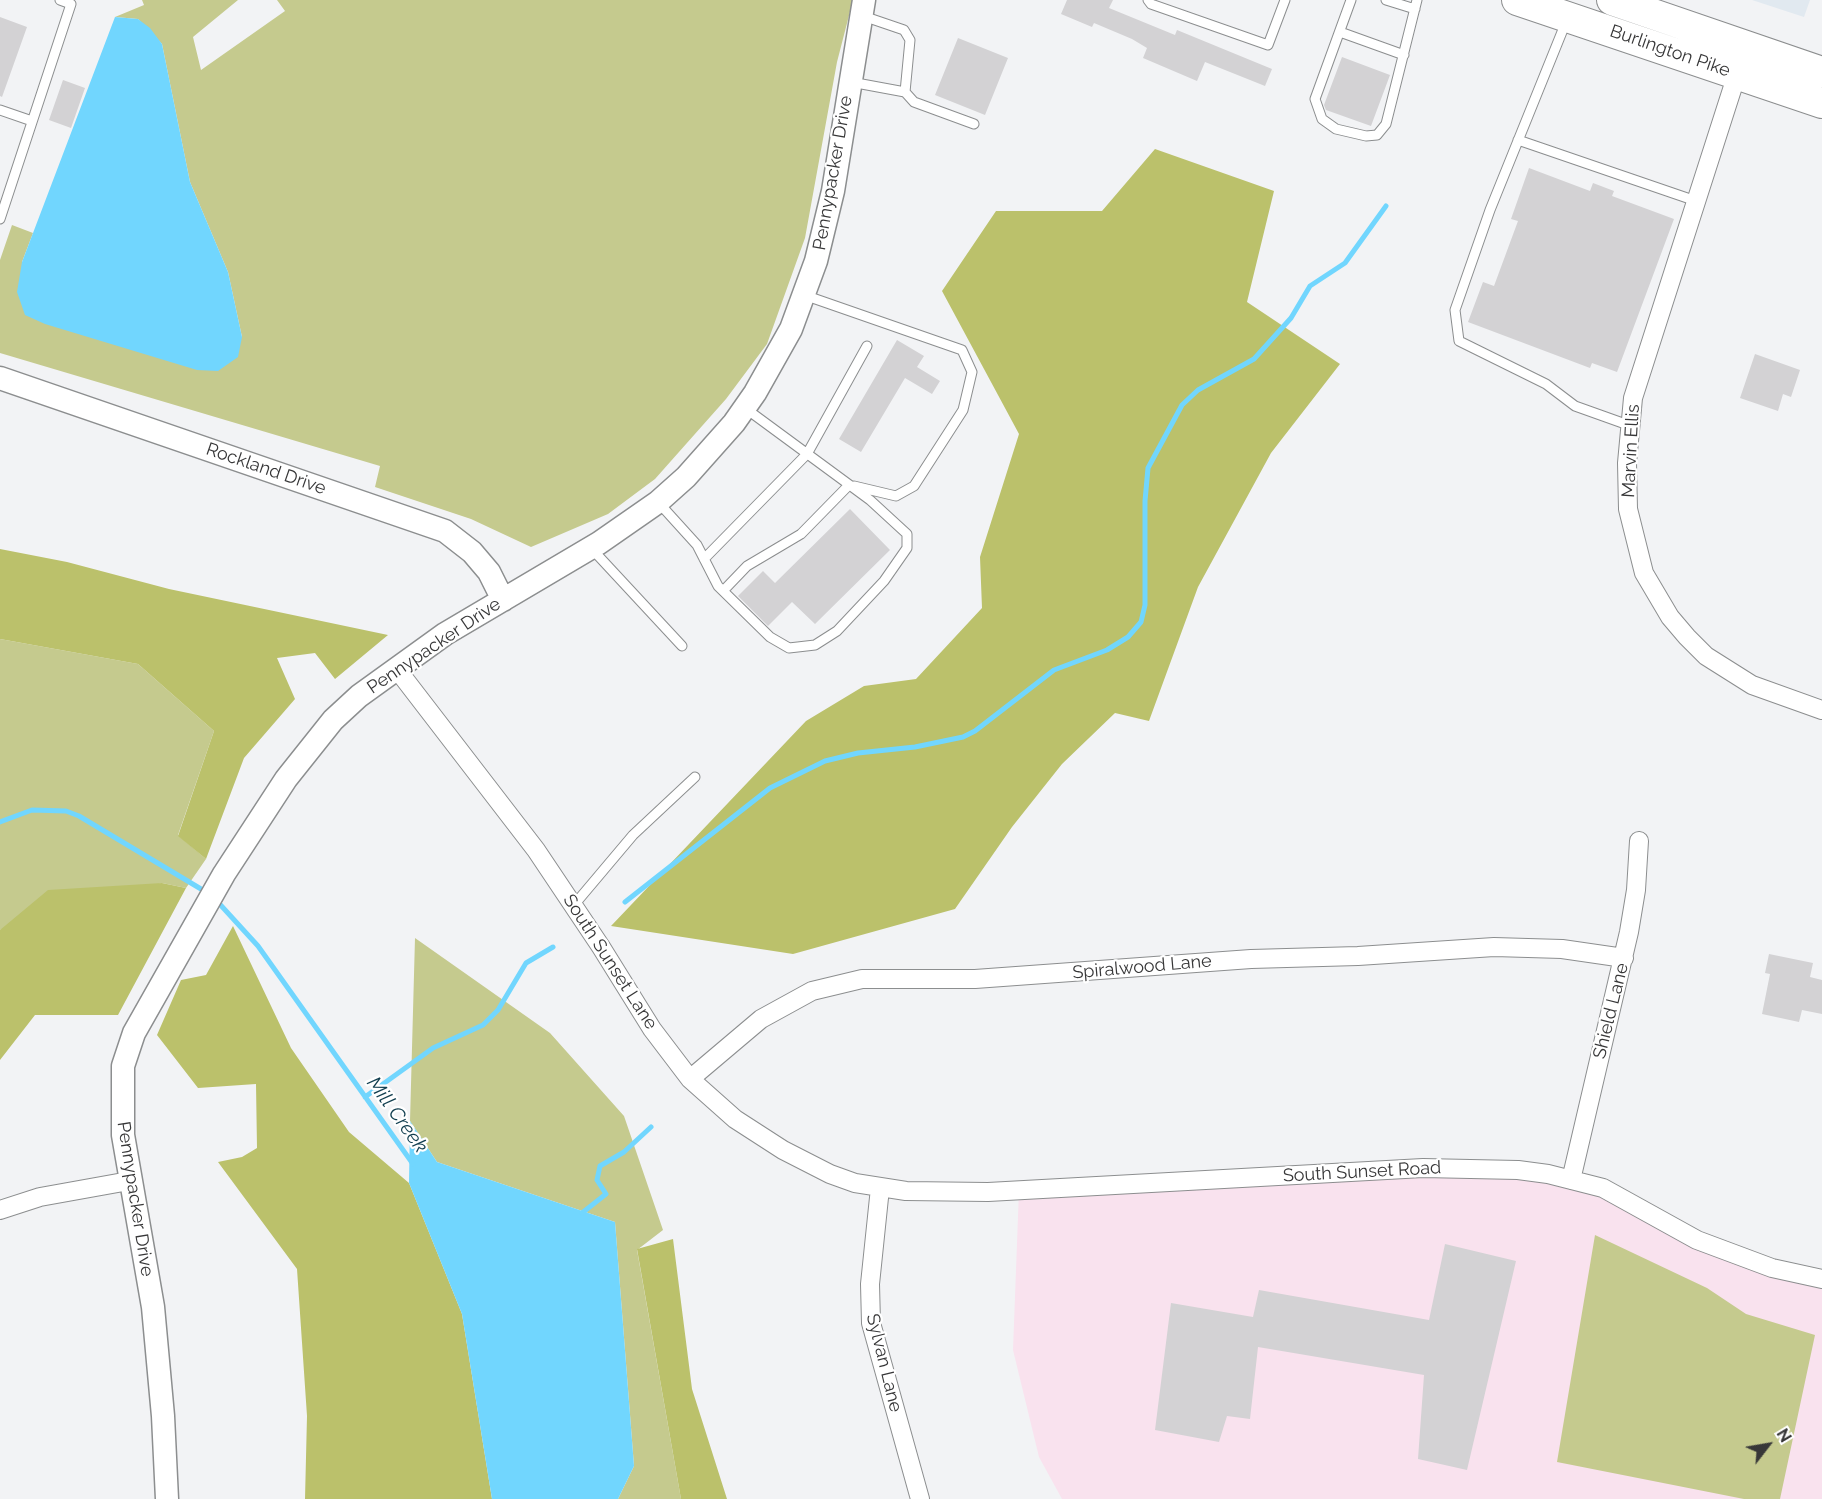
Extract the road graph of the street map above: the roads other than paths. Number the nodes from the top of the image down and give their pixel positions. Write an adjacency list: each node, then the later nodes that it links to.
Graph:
1 (60, 0): 19 (lane)
2 (1148, 0): 3 (lane)
3 (1285, 0)
4 (1351, 0): 11 (lane)
5 (1386, 0): 8 (lane)
6 (1517, 0): 10 (highway, Burlington Pike)
7 (1612, 0): 13 (highway, Burlington Pike)
8 (1416, 4): 12 (lane)
9 (862, 8): 15 (street, Pennypacker Drive); 16 (lane)
10 (1568, 17): 14 (highway, Burlington Pike); 21 (lane)
11 (1340, 32): 12 (lane); 12 (lane)
12 (1404, 55)
13 (1821, 70)
14 (1737, 74): 17 (highway, Burlington Pike); 22 (street, Marvin Ellis)
15 (849, 82): 16 (lane); 24 (street, Pennypacker Drive)
16 (905, 92): 20 (lane)
17 (1822, 103)
18 (0, 110): 19 (lane)
19 (32, 121): 23 (lane)
20 (974, 124)
21 (1518, 140): 22 (lane); 28 (lane)
22 (1696, 201): 28 (street, Marvin Ellis)
23 (0, 219)
24 (804, 295): 27 (street, Pennypacker Drive); 30 (lane)
25 (867, 346): 29 (lane)
26 (0, 378): 35 (street, Rockland Drive)
27 (744, 407): 29 (lane); 31 (street, Pennypacker Drive)
28 (1631, 426): 38 (street, Marvin Ellis)
29 (807, 454): 30 (lane); 33 (lane)
30 (849, 485): 34 (lane); 34 (lane)
31 (658, 502): 32 (street, Pennypacker Drive); 33 (lane)
32 (591, 548): 35 (street, Pennypacker Drive); 36 (lane)
33 (704, 559): 34 (lane)
34 (723, 591)
35 (503, 600): 37 (street, Pennypacker Drive)
36 (682, 646)
37 (396, 668): 41 (street, South Sunset Lane); 45 (street, Pennypacker Drive)
38 (1822, 710)
39 (695, 777): 41 (lane)
40 (1639, 841): 42 (street, Shield Lane)
41 (574, 905): 43 (street, South Sunset Lane)
42 (1624, 957): 43 (street, Spiralwood Lane); 44 (street, Shield Lane)
43 (690, 1079): 46 (street, South Sunset Lane)
44 (1571, 1180): 46 (street, South Sunset Road); 48 (street, South Sunset Road)
45 (129, 1181): 47 (street); 49 (street, Pennypacker Drive)
46 (880, 1188): 50 (street, Sylvan Lane)
47 (0, 1210)
48 (1822, 1279)
49 (167, 1499)
50 (920, 1499)

